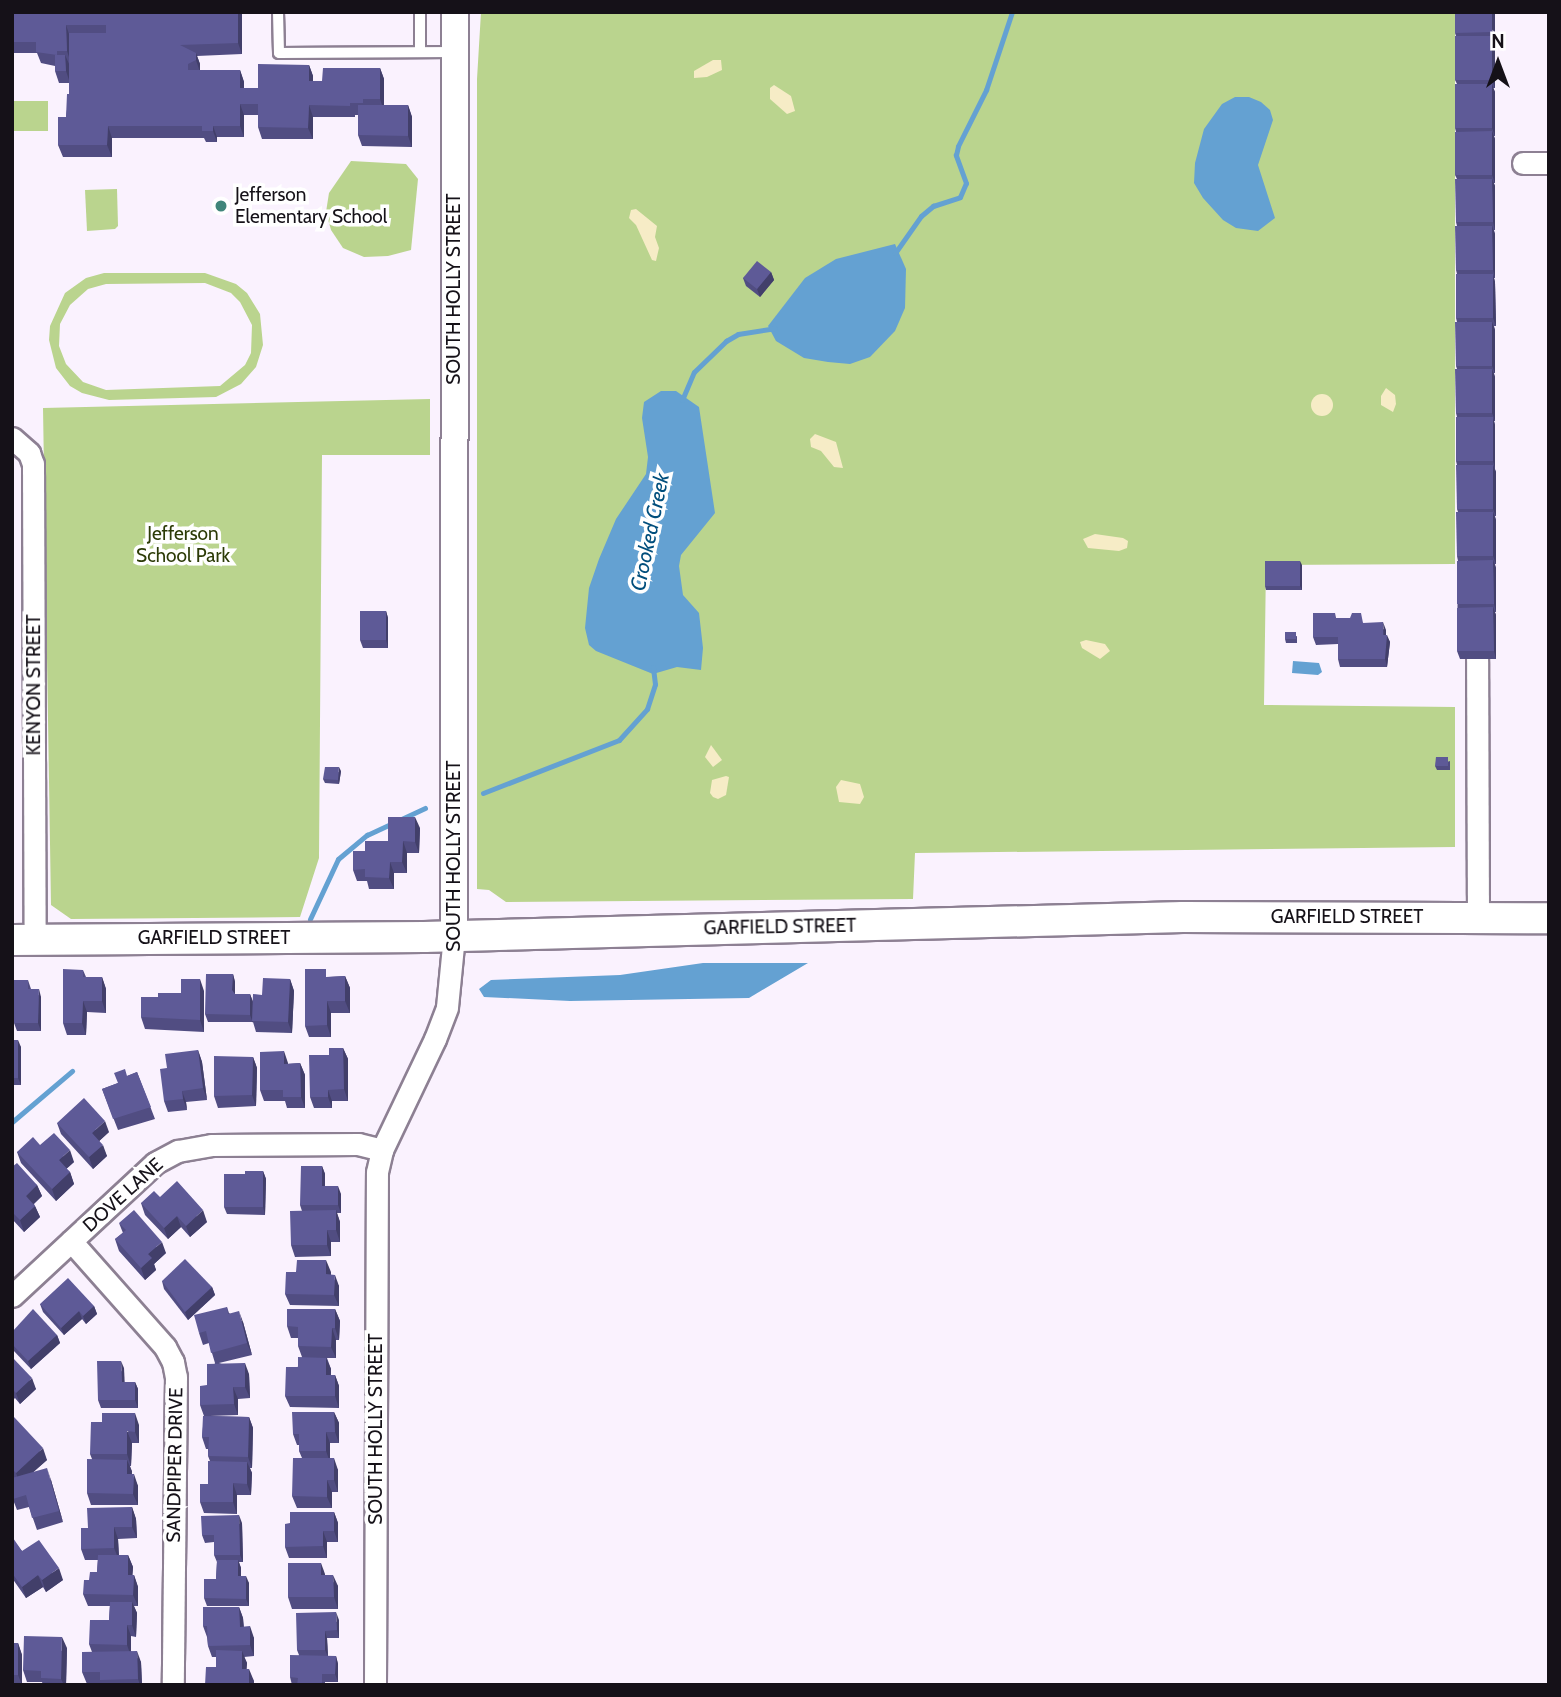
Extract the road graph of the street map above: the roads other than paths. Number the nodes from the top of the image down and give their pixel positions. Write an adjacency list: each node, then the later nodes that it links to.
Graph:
1 (278, 12): 4 (lane)
2 (419, 12): 4 (lane)
3 (455, 12): 5 (street, SOUTH HOLLY STREET)
4 (420, 52): 5 (lane)
5 (454, 52): 12 (street, SOUTH HOLLY STREET)
6 (1523, 163): 7 (street)
7 (1549, 163)
8 (12, 438): 13 (street, KENYON STREET)
9 (1477, 611): 10 (street)
10 (1478, 918): 11 (main road, GARFIELD STREET); 12 (main road, GARFIELD STREET)
11 (1549, 918)
12 (454, 936): 13 (main road, GARFIELD STREET); 14 (street, SOUTH HOLLY STREET)
13 (24, 940)
14 (382, 1150): 15 (street, DOVE LANE); 18 (street, SOUTH HOLLY STREET)
15 (71, 1241): 16 (street, DOVE LANE); 17 (street, SANDPIPER DRIVE)
16 (12, 1296)
17 (173, 1685)
18 (375, 1685)

